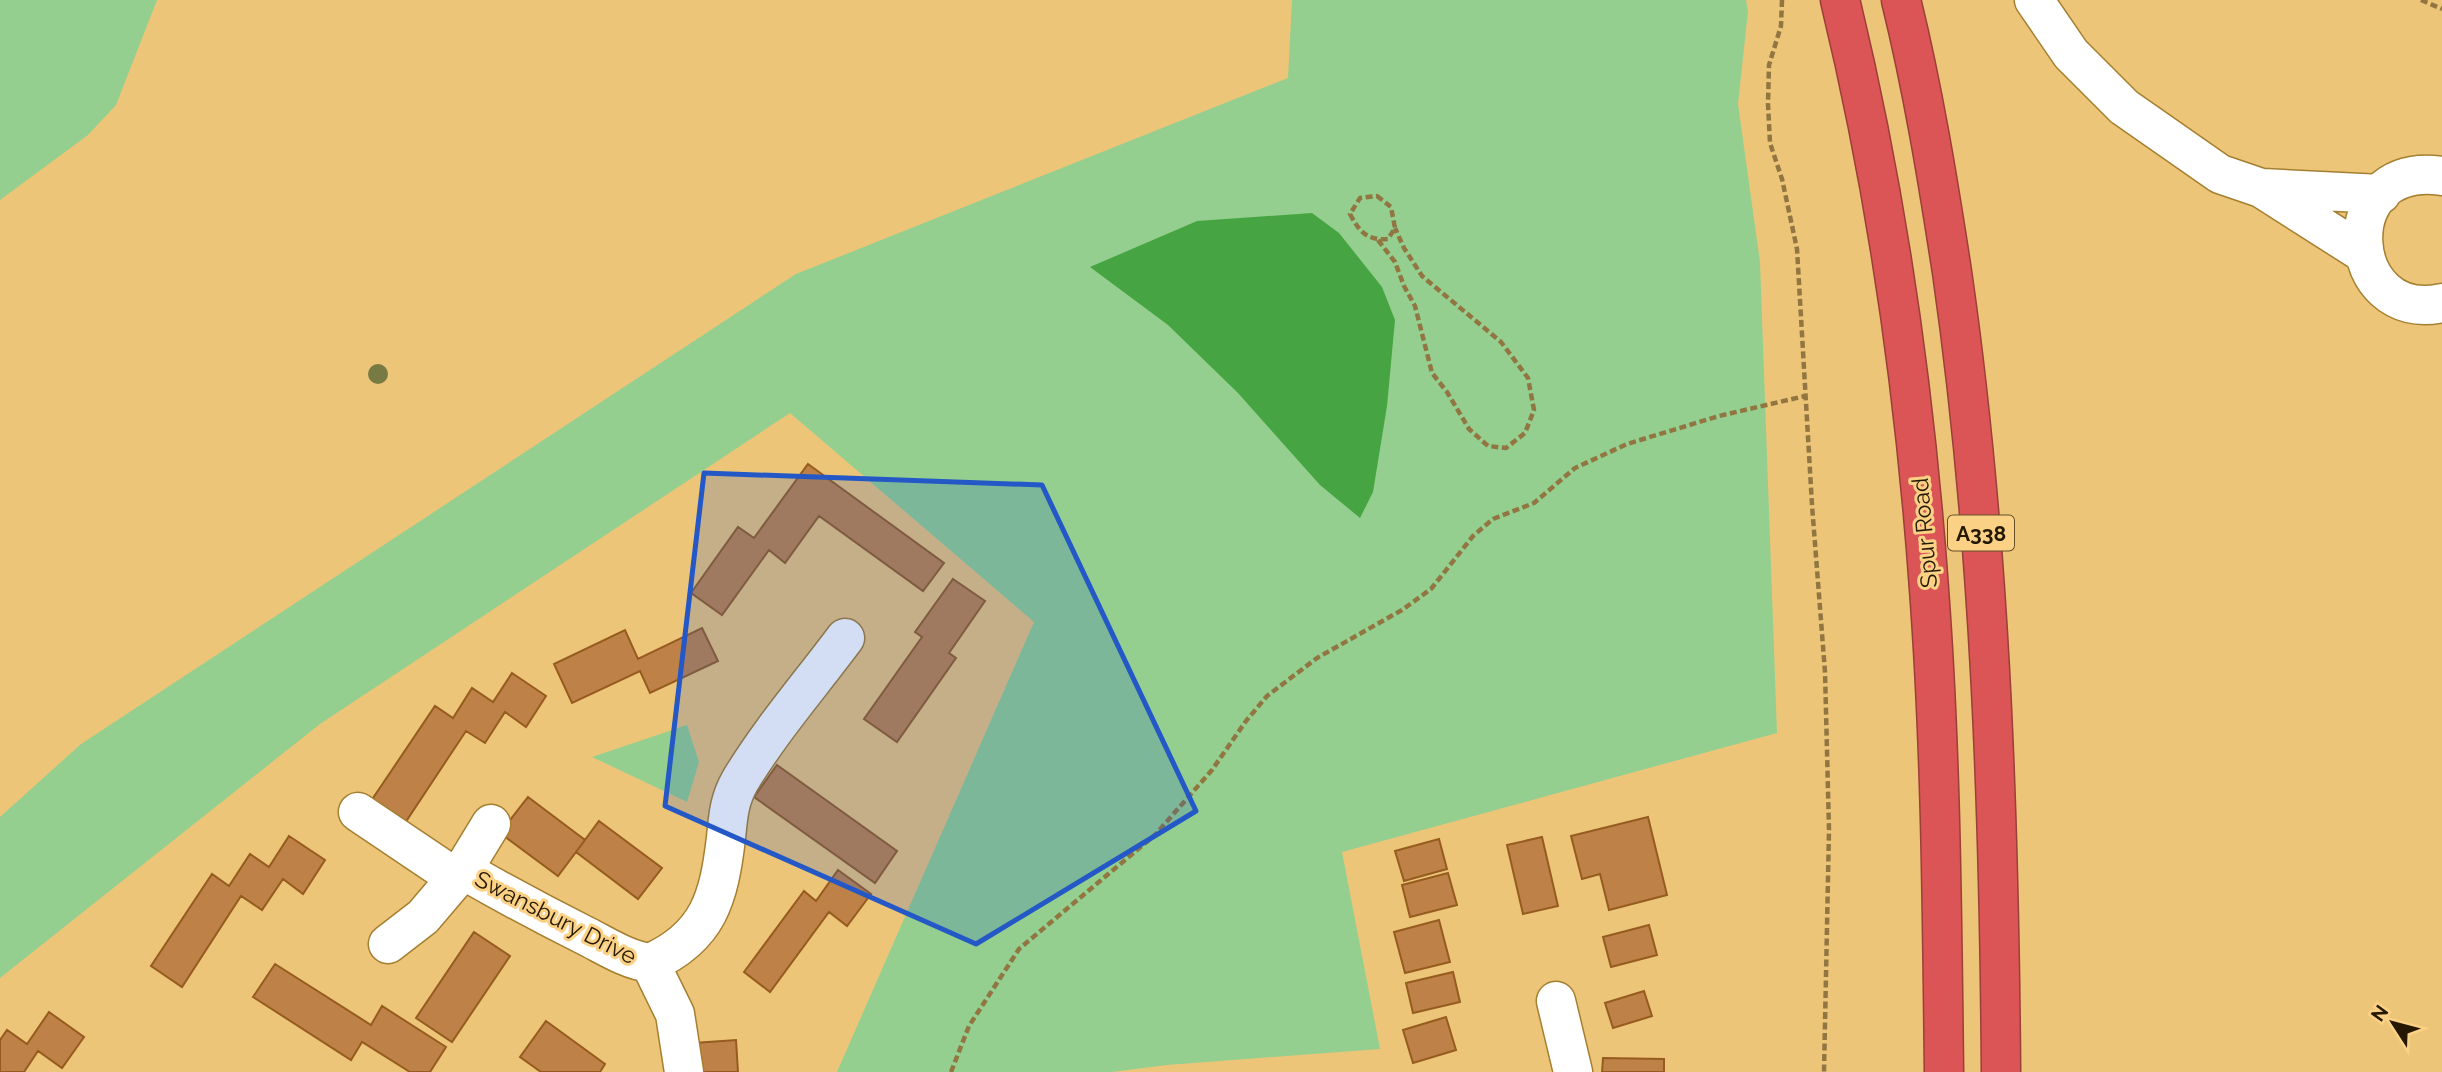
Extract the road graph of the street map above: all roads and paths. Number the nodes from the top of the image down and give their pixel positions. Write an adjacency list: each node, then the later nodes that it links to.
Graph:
1 (1782, 0): 14 (path)
2 (1840, 0): 26 (highway, Spur Road / A338)
3 (1901, 0): 27 (highway, A338)
4 (2034, 0): 8 (street)
5 (2421, 0): 6 (path)
6 (2442, 9)
7 (2437, 173): 9 (street)
8 (2261, 188): 9 (street); 12 (street)
9 (2381, 194): 12 (street)
10 (1395, 228): 11 (path); 11 (path); 11 (path)
11 (1378, 240)
12 (2363, 253): 13 (street)
13 (2440, 306)
14 (1805, 396): 23 (path); 25 (path)
15 (845, 638): 20 (street, Swansbury Drive)
16 (358, 813): 18 (street, Swansbury Drive)
17 (491, 824): 18 (street)
18 (459, 874): 19 (street); 20 (street, Swansbury Drive)
19 (388, 944)
20 (650, 963): 22 (street, Swansbury Drive)
21 (1556, 1001): 24 (street)
22 (684, 1072)
23 (951, 1072)
24 (1573, 1072)
25 (1824, 1072)
26 (1944, 1072)
27 (2001, 1072)

